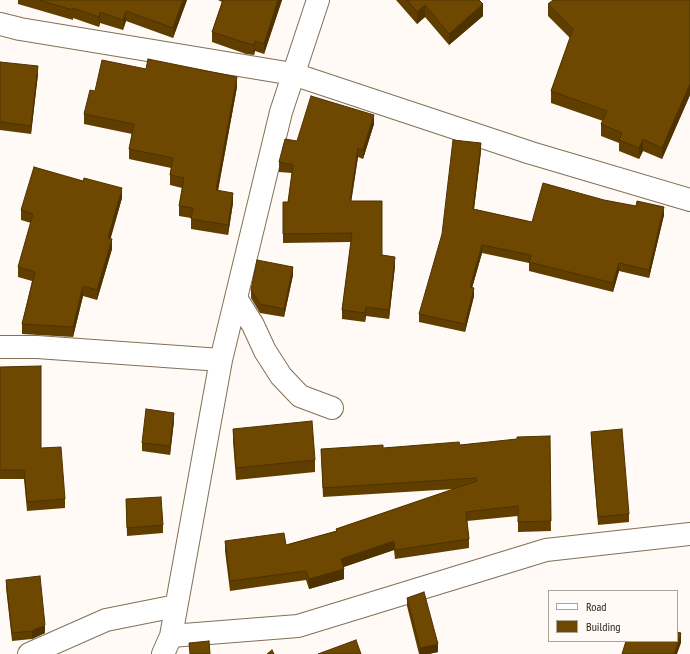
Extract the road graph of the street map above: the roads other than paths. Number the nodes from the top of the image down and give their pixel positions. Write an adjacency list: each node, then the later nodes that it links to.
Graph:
1 (318, 0): 3 (street)
2 (0, 24): 3 (street)
3 (293, 74): 4 (street); 5 (street)
4 (690, 200)
5 (236, 298): 7 (street); 8 (street)
6 (0, 347): 7 (street)
7 (221, 360): 10 (street)
8 (332, 408)
9 (690, 534): 11 (street)
10 (176, 606): 11 (street); 12 (street)
11 (167, 645)
12 (29, 654)

